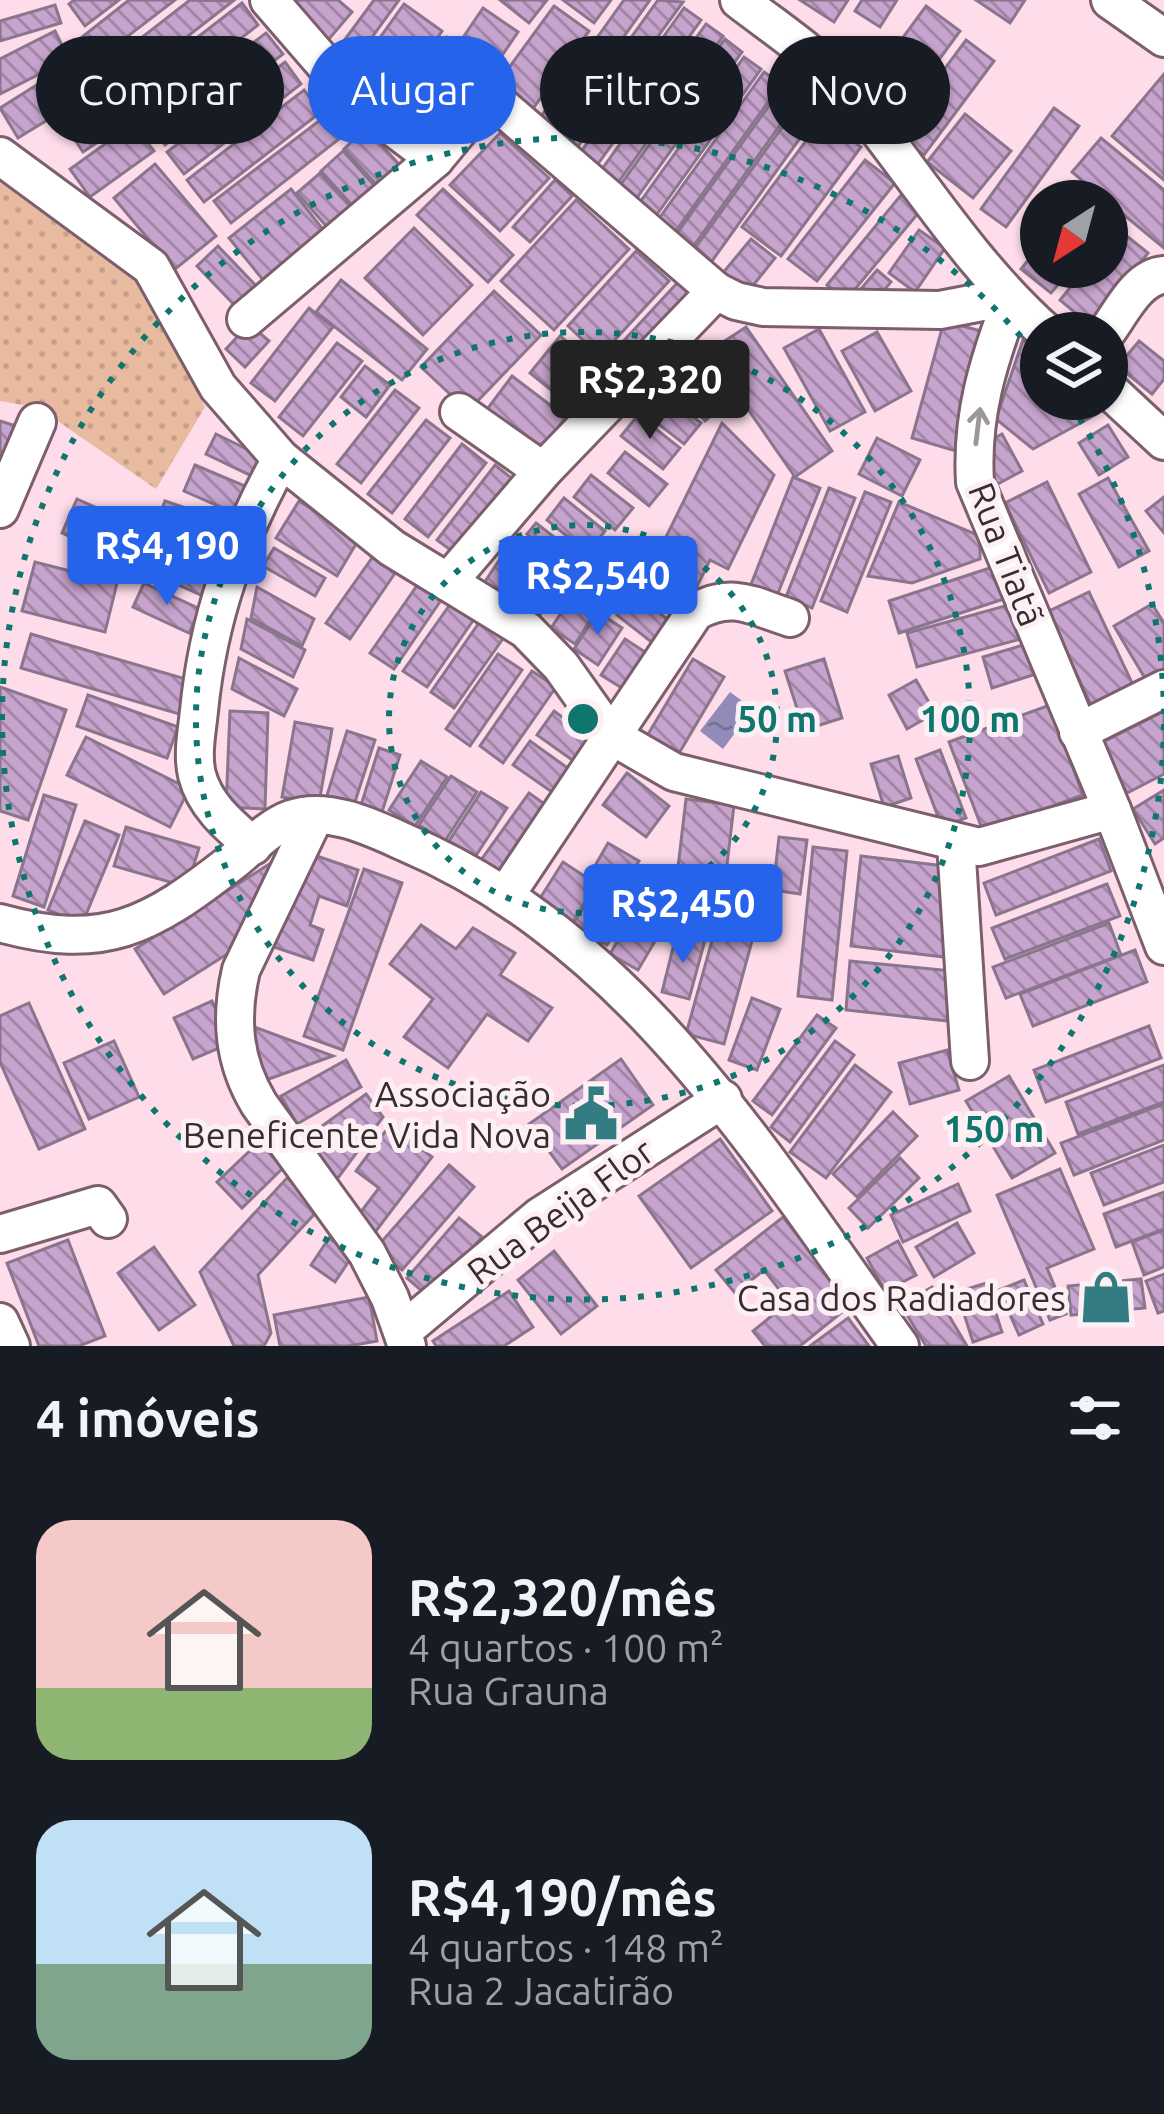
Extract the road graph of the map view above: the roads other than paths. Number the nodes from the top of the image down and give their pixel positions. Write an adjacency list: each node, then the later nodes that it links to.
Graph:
1 (269, 0): 6 (street)
2 (739, 0): 9 (street)
3 (1109, 0): 4 (street)
4 (1164, 38)
5 (0, 156): 17 (street)
6 (435, 159): 8 (street); 12 (street)
7 (1164, 275): 11 (street)
8 (716, 291): 9 (street); 18 (street)
9 (1010, 299): 10 (street); 23 (street, Rua Tiatã, one-way to 9)
10 (1024, 312)
11 (1122, 312)
12 (246, 320)
13 (1128, 408): 16 (street)
14 (460, 412): 18 (street)
15 (37, 422): 19 (street)
16 (1164, 441)
17 (281, 459): 20 (street); 28 (street)
18 (543, 472): 20 (street)
19 (0, 508)
20 (448, 582): 24 (street)
21 (790, 618): 24 (street)
22 (1164, 689): 23 (street)
23 (1078, 732): 25 (street, Rua Tiatã)
24 (610, 735): 27 (street); 29 (street)
25 (1112, 810): 27 (street); 31 (street)
26 (315, 816): 28 (street); 29 (street); 37 (street, Rua Beija Flor)
27 (956, 843): 32 (street)
28 (253, 846): 30 (street)
29 (505, 896): 33 (street)
30 (0, 923)
31 (1164, 946)
32 (970, 1061)
33 (723, 1099): 37 (street, Rua Beija Flor); 39 (street)
34 (108, 1219): 35 (street)
35 (0, 1234)
36 (0, 1322): 38 (street)
37 (405, 1339)
38 (11, 1346)
39 (900, 1346)

